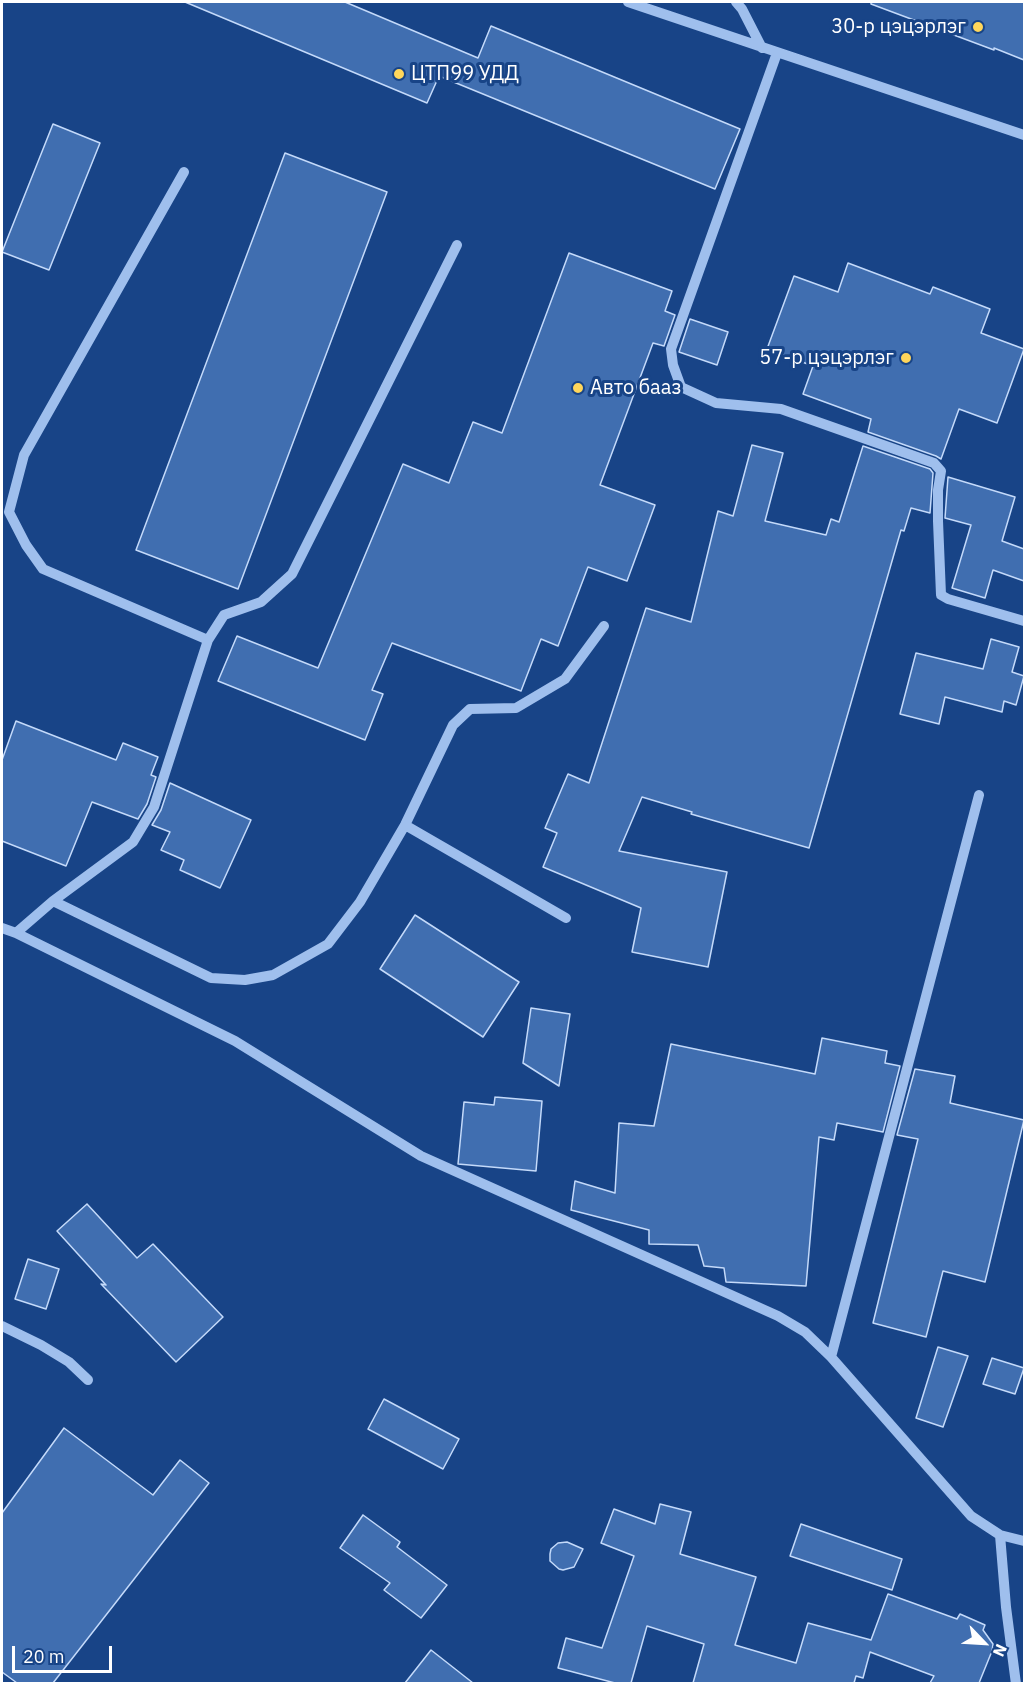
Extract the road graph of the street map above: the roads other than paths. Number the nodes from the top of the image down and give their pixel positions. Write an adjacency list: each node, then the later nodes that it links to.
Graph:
1 (628, 2): 3 (street)
2 (736, 2): 3 (street)
3 (762, 48): 4 (street)
4 (777, 53): 5 (street); 8 (street)
5 (1024, 135)
6 (184, 172): 10 (street)
7 (457, 245): 10 (street)
8 (1024, 621)
9 (604, 626): 12 (street)
10 (208, 640): 13 (street)
11 (979, 795): 18 (street)
12 (405, 825): 13 (street); 14 (street)
13 (53, 901): 16 (street)
14 (566, 918)
15 (2, 928): 16 (street)
16 (16, 933): 18 (street)
17 (2, 1326): 19 (street)
18 (831, 1357): 20 (street)
19 (88, 1380)
20 (1000, 1535): 21 (street); 22 (street)
21 (1024, 1541)
22 (1016, 1683)

